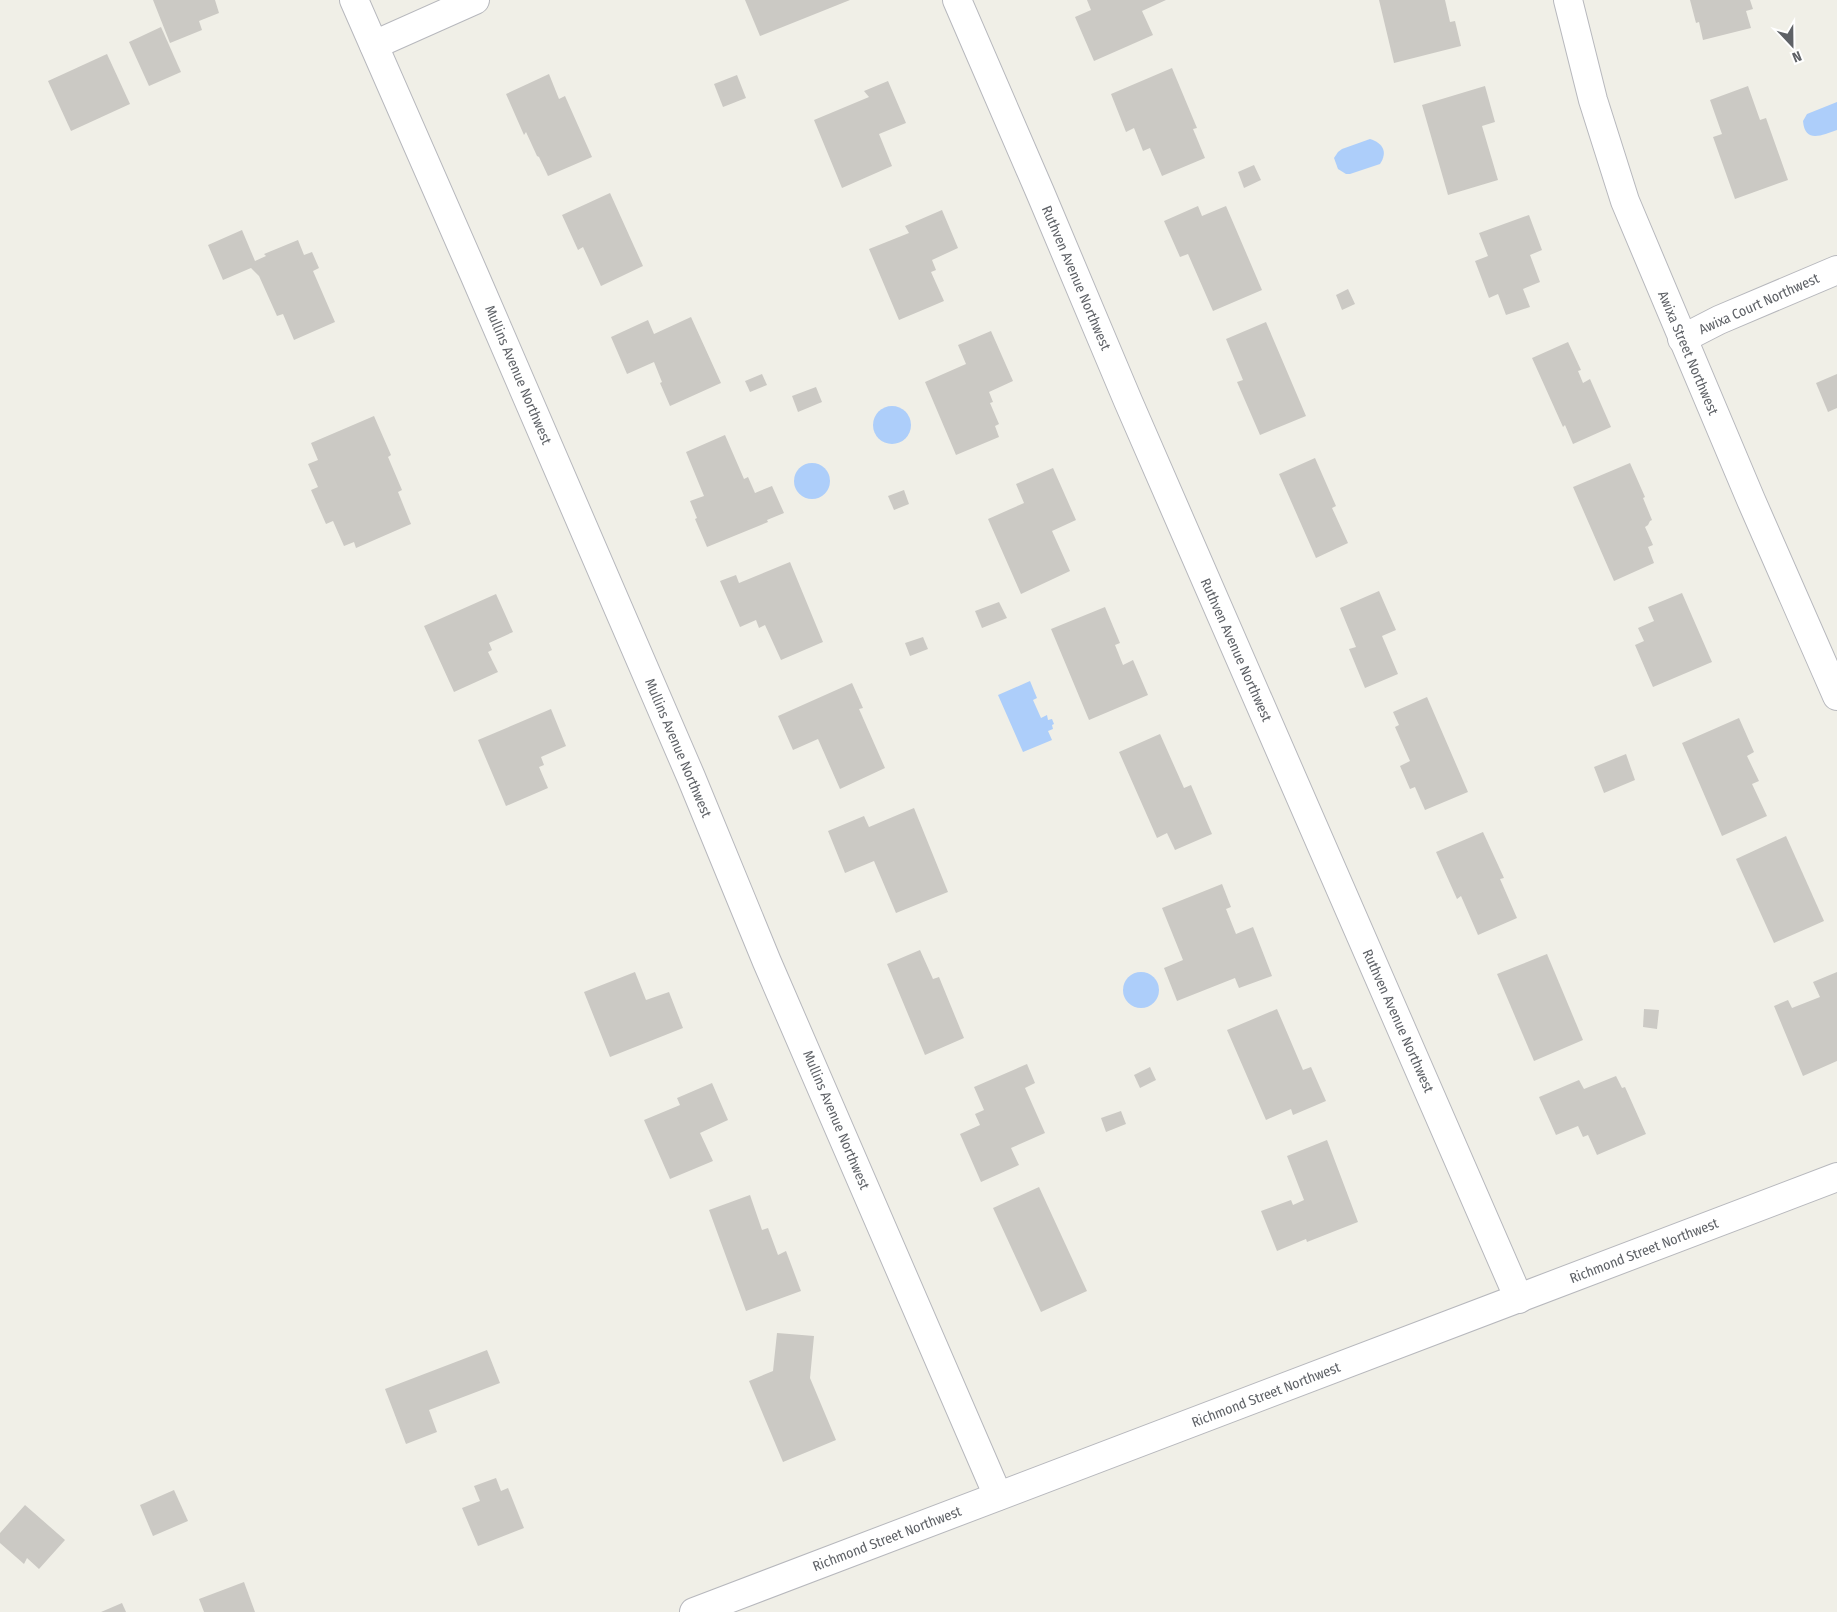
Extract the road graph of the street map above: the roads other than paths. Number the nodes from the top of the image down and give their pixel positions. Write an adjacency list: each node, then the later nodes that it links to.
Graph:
1 (354, 0): 5 (street, Mullins Avenue Northwest)
2 (475, 0): 5 (street)
3 (956, 0): 10 (street, Ruthven Avenue Northwest)
4 (1568, 0): 7 (street, Awixa Street Northwest)
5 (374, 45): 11 (street, Mullins Avenue Northwest)
6 (1837, 270): 7 (street, Awixa Court Northwest)
7 (1682, 339): 8 (street, Awixa Street Northwest)
8 (1837, 696)
9 (1837, 1177): 10 (street, Richmond Street Northwest)
10 (1519, 1299): 11 (street, Richmond Street Northwest)
11 (998, 1496): 12 (street, Richmond Street Northwest)
12 (694, 1612)

